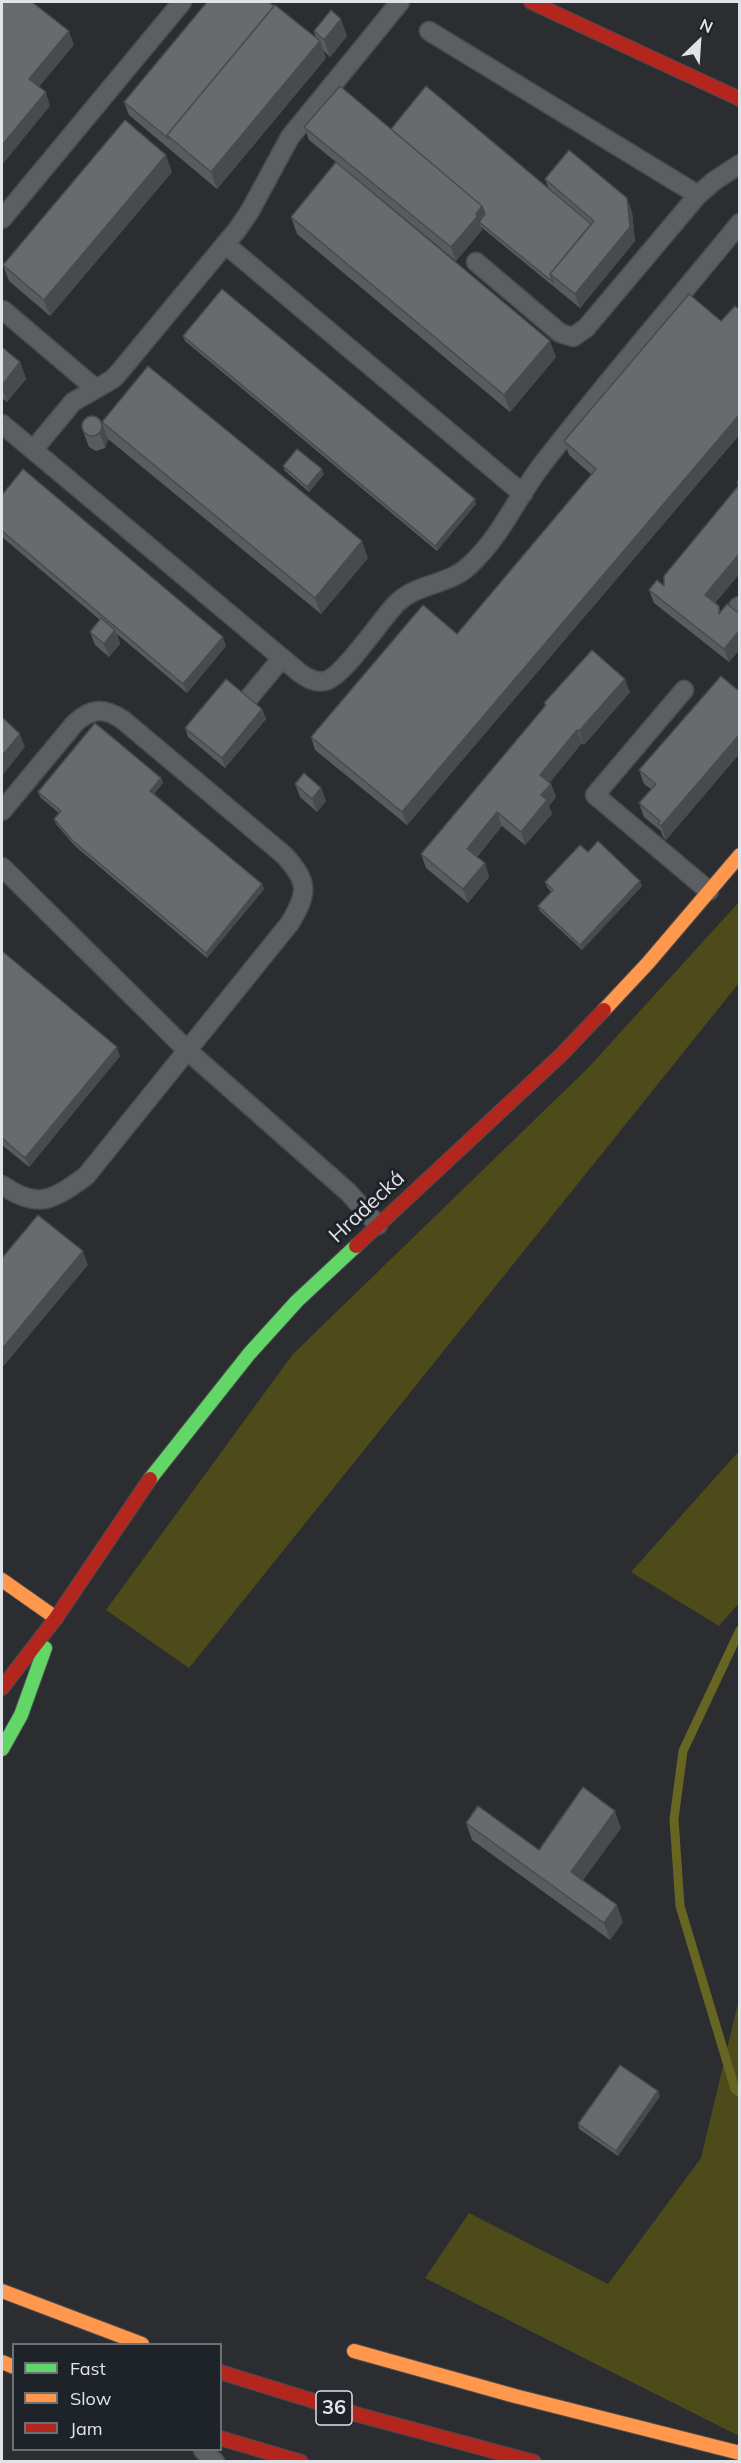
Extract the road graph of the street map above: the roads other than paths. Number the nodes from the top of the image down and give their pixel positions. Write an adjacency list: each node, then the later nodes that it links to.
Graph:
1 (182, 2): 8 (lane)
2 (400, 2): 10 (lane)
3 (531, 2): 5 (main road)
4 (429, 31): 7 (lane)
5 (740, 99)
6 (740, 164): 7 (lane)
7 (698, 195): 11 (lane)
8 (2, 219)
9 (740, 223): 16 (lane)
10 (225, 244): 13 (lane); 16 (lane)
11 (476, 262)
12 (3, 310): 13 (lane)
13 (96, 389): 15 (lane)
14 (2, 424): 15 (lane)
15 (33, 450): 17 (lane)
16 (523, 494): 17 (lane)
17 (282, 658): 19 (lane)
18 (684, 690): 23 (lane)
19 (248, 699)
20 (2, 811): 24 (lane)
21 (740, 855): 23 (main road, Hradecká)
22 (2, 867): 24 (lane)
23 (709, 891): 26 (main road, Hradecká)
24 (188, 1051): 25 (lane); 26 (lane)
25 (2, 1185)
26 (378, 1225): 28 (main road, Hradecká)
27 (2, 1580): 28 (main road)
28 (56, 1618): 29 (main road, Hradecká); 30 (main road, Hradecká)
29 (2, 1688)
30 (2, 1749)
31 (2, 2291): 32 (main road)
32 (139, 2343)
33 (354, 2351): 37 (main road)
34 (222, 2373): 40 (main road, 36)
35 (222, 2439): 39 (main road)
36 (204, 2451): 38 (lane)
37 (740, 2453)
38 (215, 2462)
39 (300, 2462)
40 (534, 2462)

